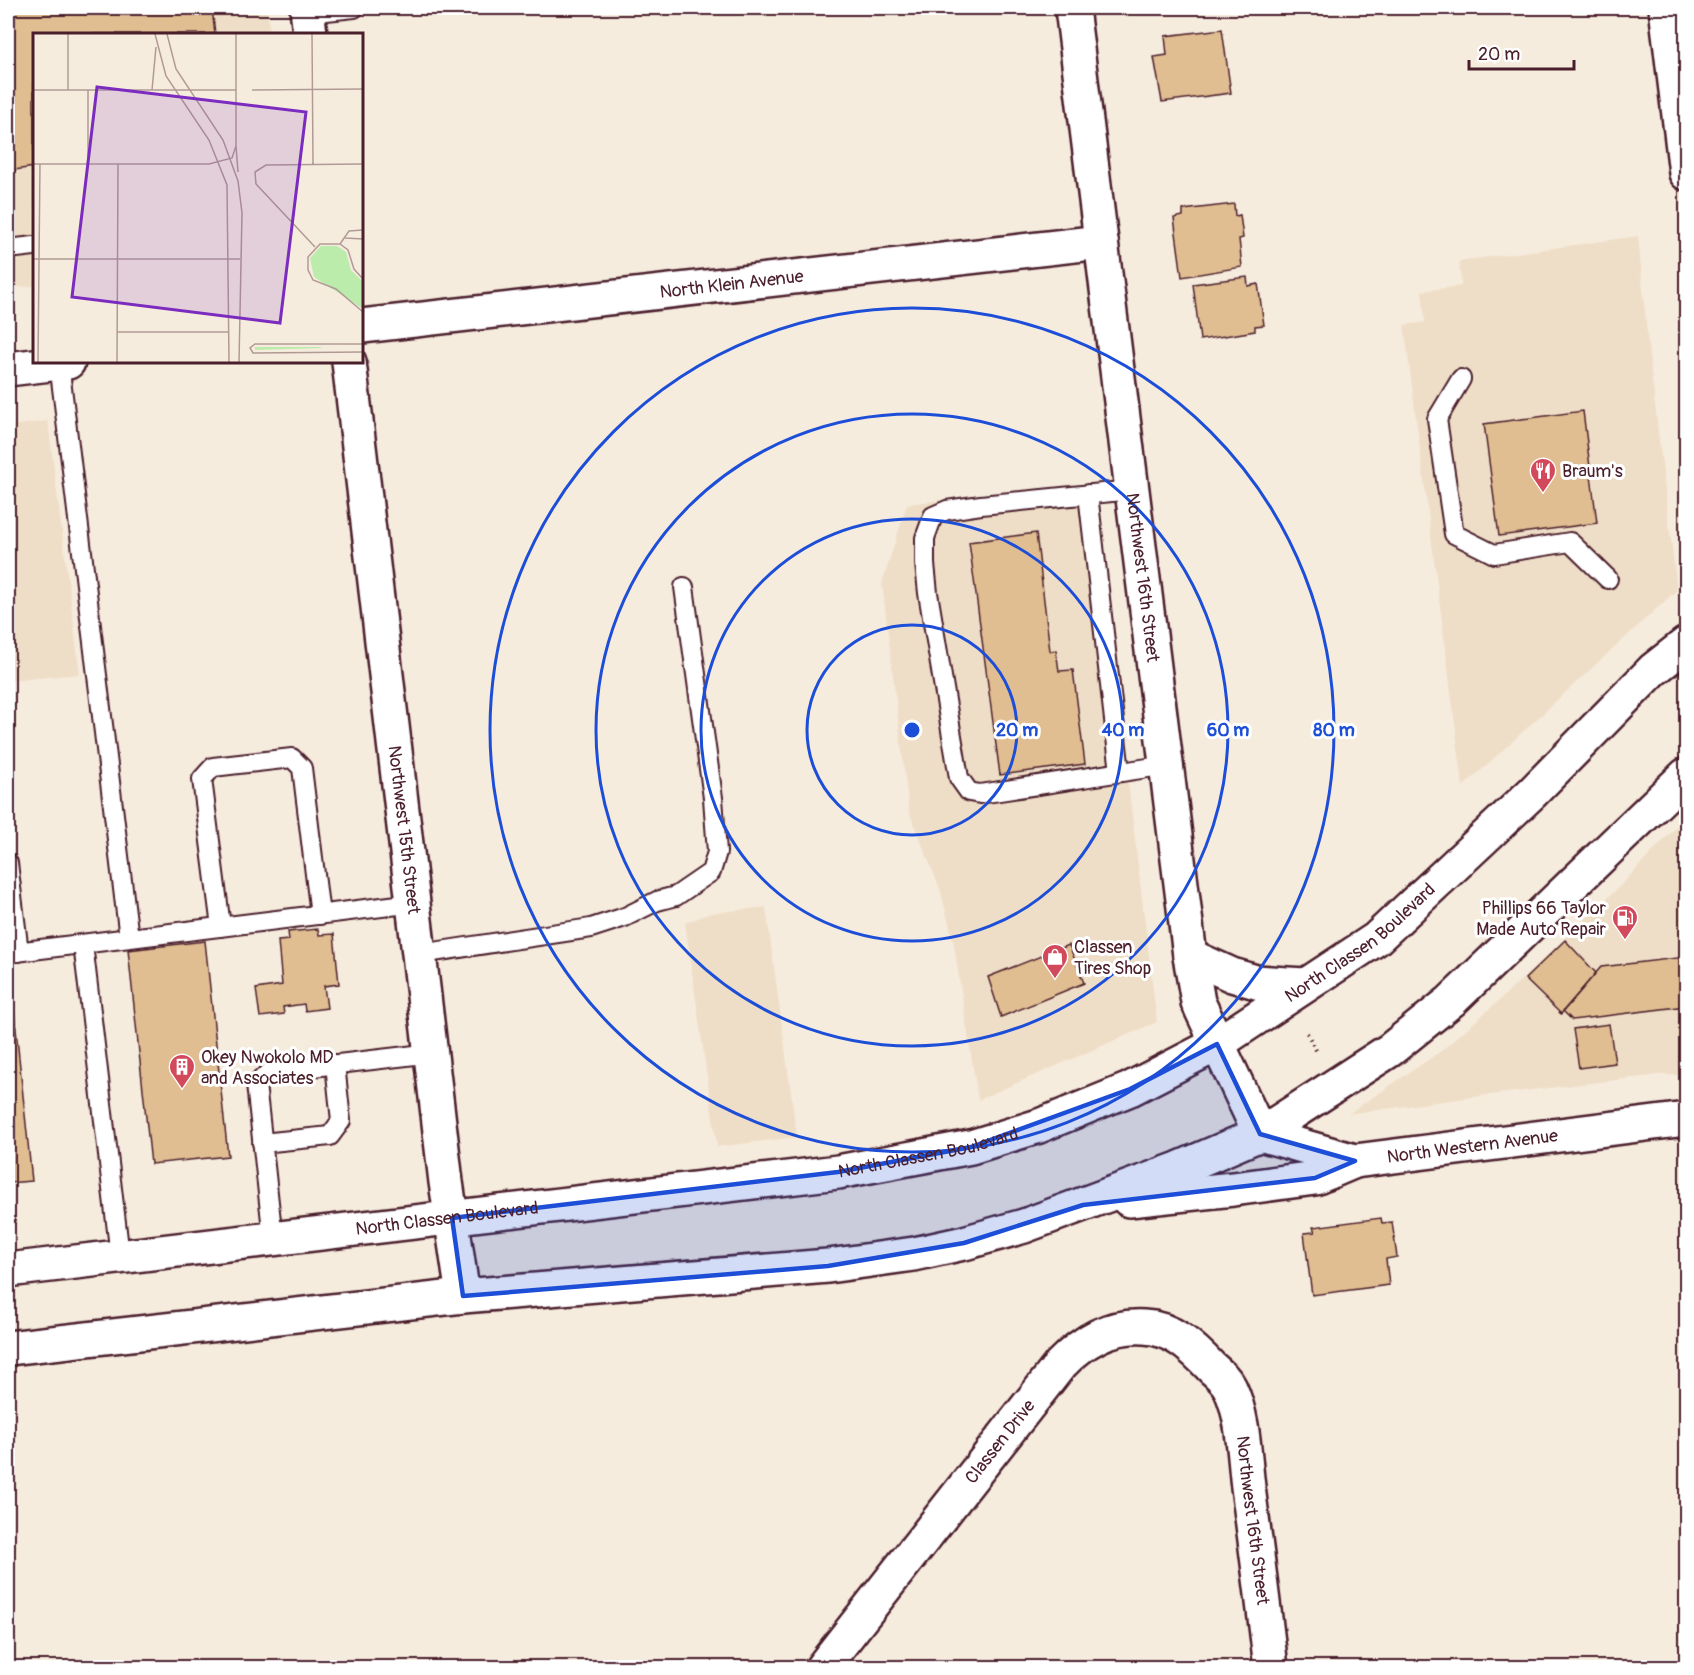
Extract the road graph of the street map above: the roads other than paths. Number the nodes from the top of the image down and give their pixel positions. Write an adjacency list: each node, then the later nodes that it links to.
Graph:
1 (354, 8): 4 (lane)
2 (1072, 8): 6 (street, Northwest 16th Street)
3 (1666, 8): 5 (street)
4 (308, 18)
5 (1686, 173)
6 (1101, 242): 9 (street, North Klein Avenue); 15 (street, Northwest 16th Street)
7 (33, 246): 8 (lane)
8 (8, 249)
9 (363, 326)
10 (56, 363): 13 (street)
11 (64, 363): 27 (lane)
12 (350, 363): 24 (street, Northwest 15th Street)
13 (8, 369)
14 (1461, 379): 17 (lane)
15 (1132, 490): 16 (lane); 20 (street, Northwest 16th Street)
16 (1088, 494): 21 (lane); 21 (lane)
17 (1608, 579)
18 (684, 587): 30 (lane)
19 (1686, 644): 32 (street, North Classen Boulevard)
20 (1167, 765): 21 (lane); 31 (street, Northwest 16th Street)
21 (1120, 772)
22 (1686, 776): 37 (street)
23 (8, 863): 29 (lane)
24 (414, 903): 25 (lane); 30 (street, Northwest 15th Street)
25 (320, 915): 26 (lane); 26 (lane)
26 (221, 927): 27 (lane)
27 (129, 938): 28 (lane)
28 (83, 944): 29 (lane); 43 (lane)
29 (13, 952)
30 (420, 954): 34 (street, Northwest 15th Street)
31 (1190, 956): 32 (street); 33 (street, Northwest 16th Street)
32 (1305, 985): 33 (street, North Classen Boulevard)
33 (1217, 1044): 37 (street, Northwest 16th Street); 41 (street, North Classen Boulevard)
34 (432, 1053): 35 (lane); 41 (street, Northwest 15th Street)
35 (335, 1064): 38 (lane); 38 (lane)
36 (1686, 1119): 39 (street, North Western Avenue)
37 (1260, 1134): 39 (street, North Western Avenue); 40 (street)
38 (262, 1143): 42 (lane)
39 (1355, 1161): 40 (street)
40 (1083, 1205): 45 (street)
41 (452, 1218): 42 (street, North Classen Boulevard); 45 (street, Northwest 15th Street)
42 (273, 1239): 43 (street, North Classen Boulevard)
43 (120, 1256): 44 (street, North Classen Boulevard)
44 (8, 1270)
45 (463, 1296): 46 (street)
46 (8, 1348)
47 (1222, 1377): 48 (street, Classen Drive); 49 (street, Northwest 16th Street)
48 (822, 1668)
49 (1271, 1668)

